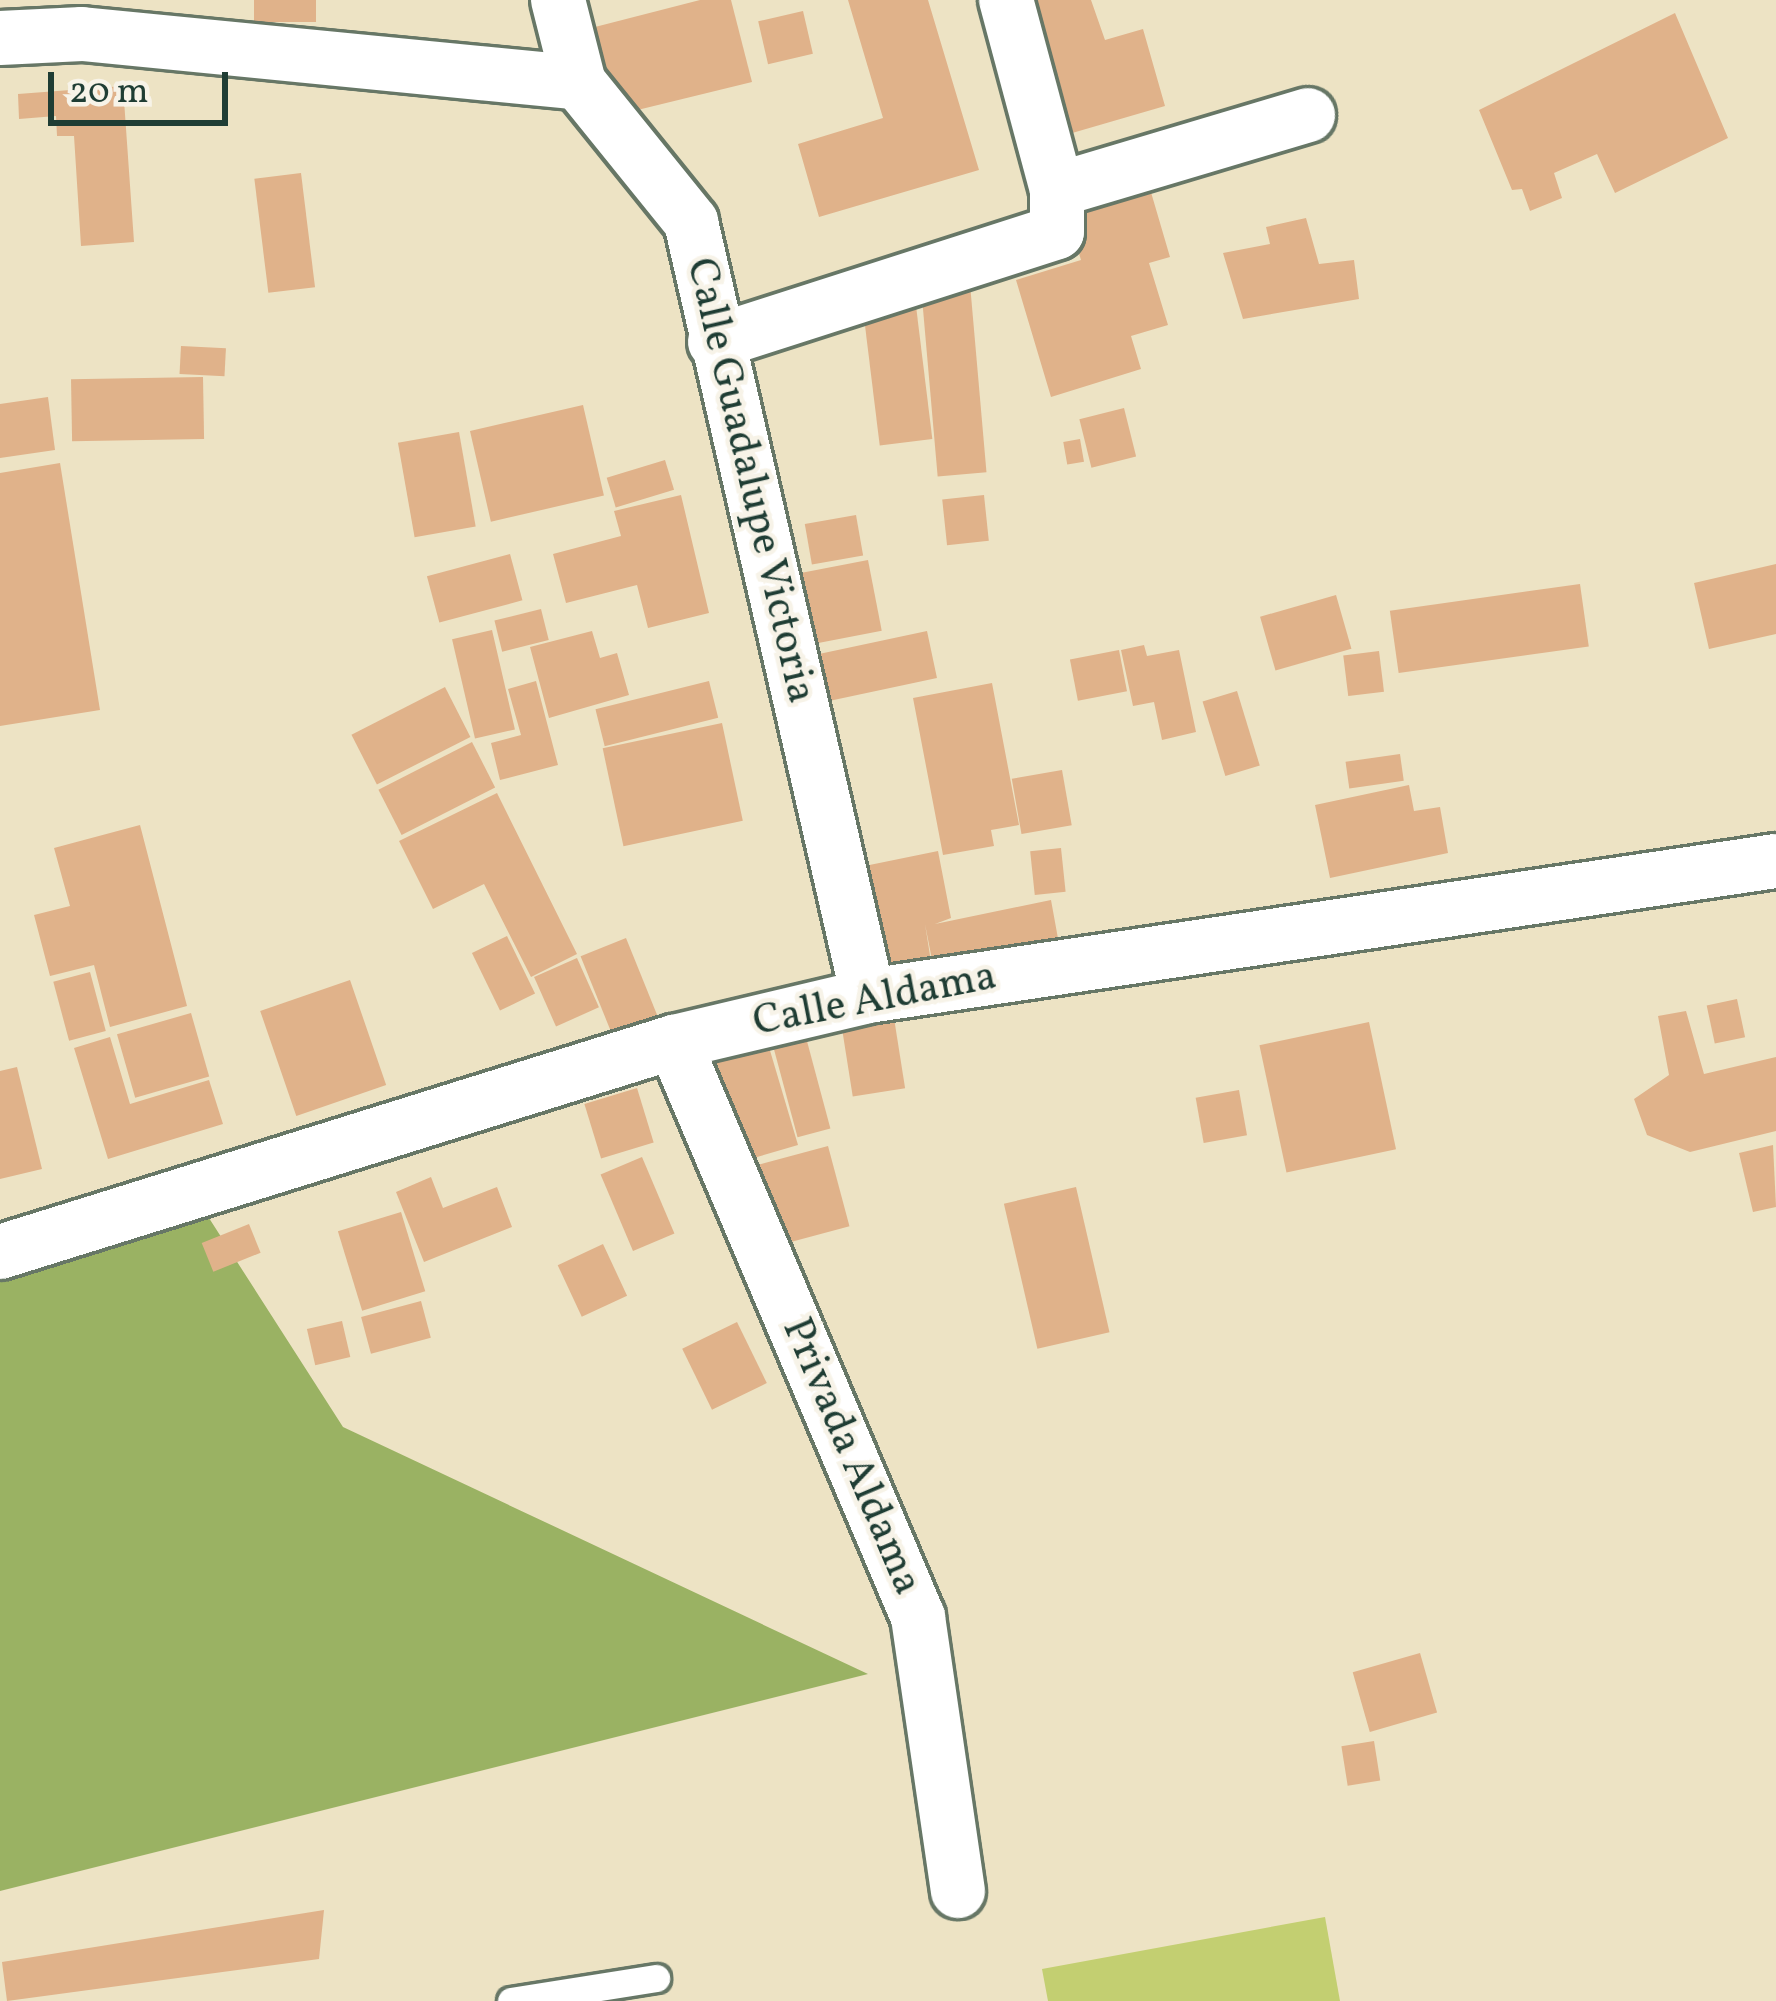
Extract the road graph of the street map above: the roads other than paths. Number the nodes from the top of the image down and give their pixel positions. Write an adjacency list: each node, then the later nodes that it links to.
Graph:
1 (558, 0): 4 (street, Calle Guadalupe Victoria)
2 (1006, 0): 6 (street)
3 (0, 38): 4 (street)
4 (579, 83): 7 (street, Calle Guadalupe Victoria)
5 (1308, 115): 6 (street)
6 (1057, 190): 7 (street)
7 (716, 342): 9 (street, Calle Guadalupe Victoria)
8 (1776, 861): 9 (street, Calle Aldama)
9 (868, 996): 10 (street, Calle Aldama)
10 (674, 1042): 11 (street, Calle Aldama); 12 (street, Privada Aldama)
11 (0, 1252)
12 (958, 1891)
13 (656, 1978): 14 (lane)
14 (511, 2001)

